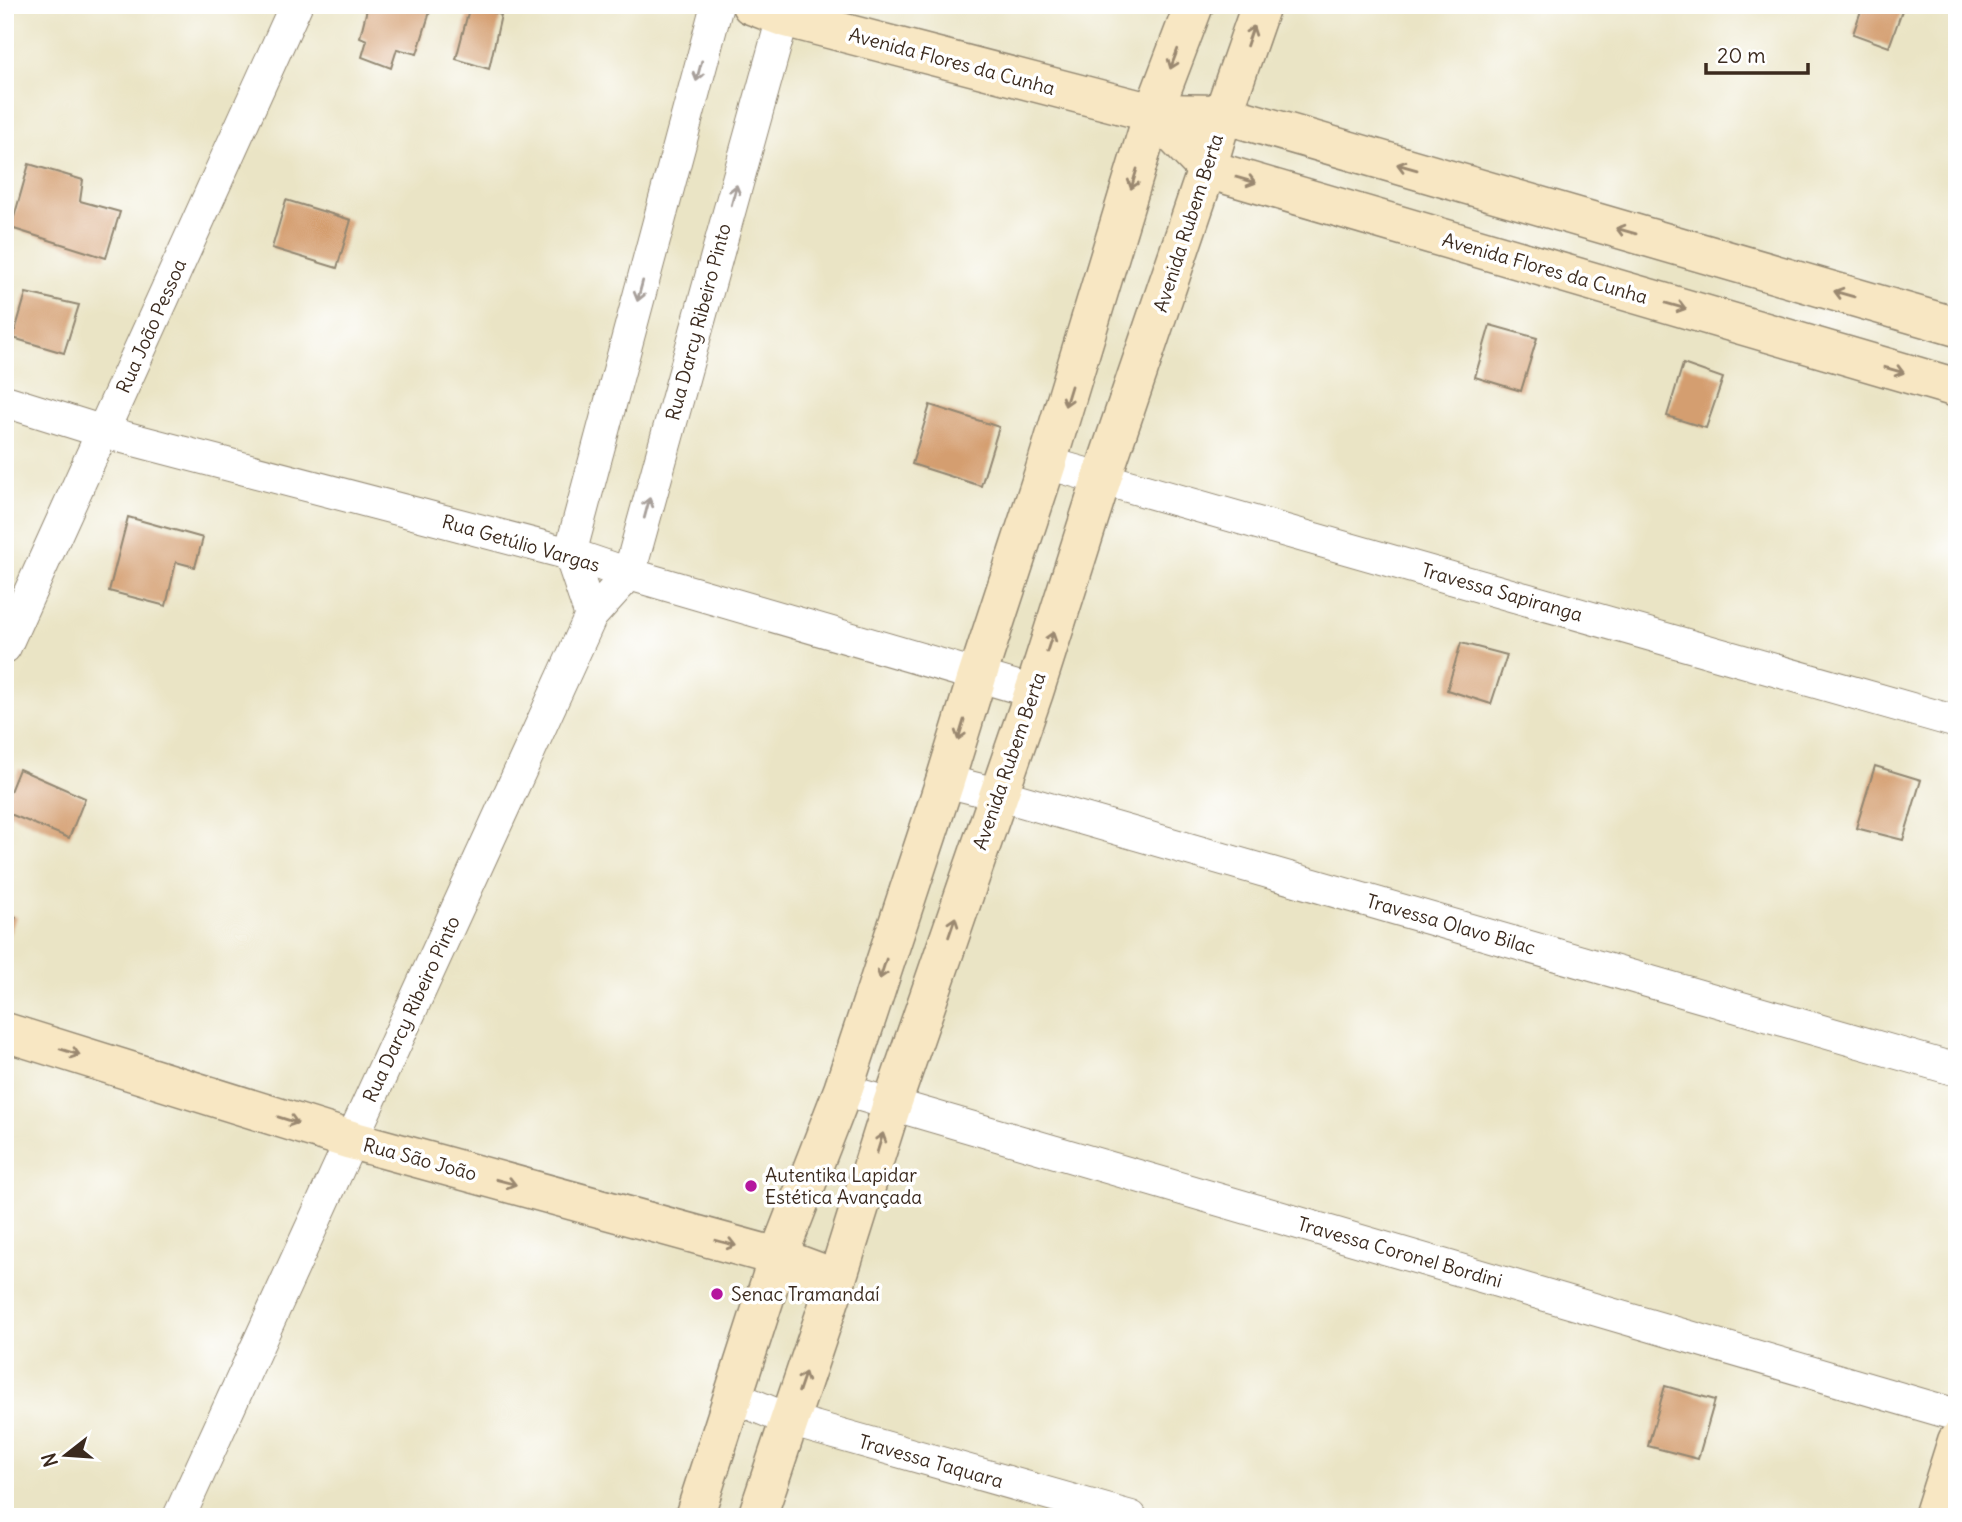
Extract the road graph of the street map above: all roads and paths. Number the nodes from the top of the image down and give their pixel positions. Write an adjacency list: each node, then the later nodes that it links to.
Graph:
1 (296, 5): 12 (street, Rua João Pessoa)
2 (717, 5): 15 (street, one-way to 15)
3 (1194, 5): 6 (main road, one-way to 6)
4 (1261, 5): 7 (main road, Avenida Rubem Berta, one-way to 4)
5 (767, 11): 6 (main road, Avenida Flores da Cunha); 16 (street, Rua Darcy Ribeiro Pinto, one-way to 5)
6 (1153, 113): 7 (main road, Avenida Flores da Cunha); 8 (main road, Avenida Flores da Cunha); 13 (main road, one-way to 13)
7 (1223, 114): 8 (main road, Avenida Rubem Berta); 9 (main road, Avenida Flores da Cunha, one-way to 7)
8 (1208, 169): 10 (main road, Avenida Flores da Cunha, one-way to 10); 14 (main road, Avenida Rubem Berta)
9 (1957, 327)
10 (1957, 388)
11 (5, 401): 12 (street, Rua Getúlio Vargas)
12 (104, 432): 15 (street, Rua Getúlio Vargas); 18 (street, Rua João Pessoa)
13 (1047, 463): 14 (street, Travessa Sapiranga); 19 (main road)
14 (1102, 478): 20 (main road, Avenida Rubem Berta, one-way to 14); 21 (street, Travessa Sapiranga)
15 (570, 554): 16 (street, Rua Getúlio Vargas); 17 (street)
16 (629, 574): 17 (street, Rua Darcy Ribeiro Pinto); 19 (street, Rua Getúlio Vargas)
17 (591, 616): 28 (street, Rua Darcy Ribeiro Pinto)
18 (5, 647)
19 (977, 677): 20 (street, Rua Getúlio Vargas); 22 (main road, one-way to 22)
20 (1034, 692): 23 (main road, Avenida Rubem Berta)
21 (1957, 722)
22 (945, 781): 23 (street, Travessa Olavo Bilac); 26 (main road, one-way to 26)
23 (997, 794): 25 (street, Travessa Olavo Bilac); 27 (main road, Avenida Rubem Berta, one-way to 23)
24 (5, 1032): 28 (main road, Rua São João, one-way to 28)
25 (1957, 1070)
26 (843, 1090): 27 (street, Travessa Coronel Bordini); 29 (main road)
27 (892, 1104): 30 (main road, Avenida Rubem Berta, one-way to 27); 32 (street, Travessa Coronel Bordini)
28 (351, 1140): 29 (main road, Rua São João, one-way to 29); 35 (street, Rua Darcy Ribeiro Pinto)
29 (778, 1258): 30 (main road, Rua São João); 31 (main road)
30 (837, 1279): 33 (main road, Avenida Rubem Berta, one-way to 30)
31 (734, 1397): 33 (street, Travessa Taquara); 36 (main road)
32 (1957, 1415)
33 (789, 1420): 37 (main road, Avenida Rubem Berta); 38 (street, Travessa Taquara)
34 (1955, 1453): 39 (main road)
35 (179, 1517)
36 (694, 1517)
37 (757, 1517)
38 (1131, 1517)
39 (1933, 1517)

